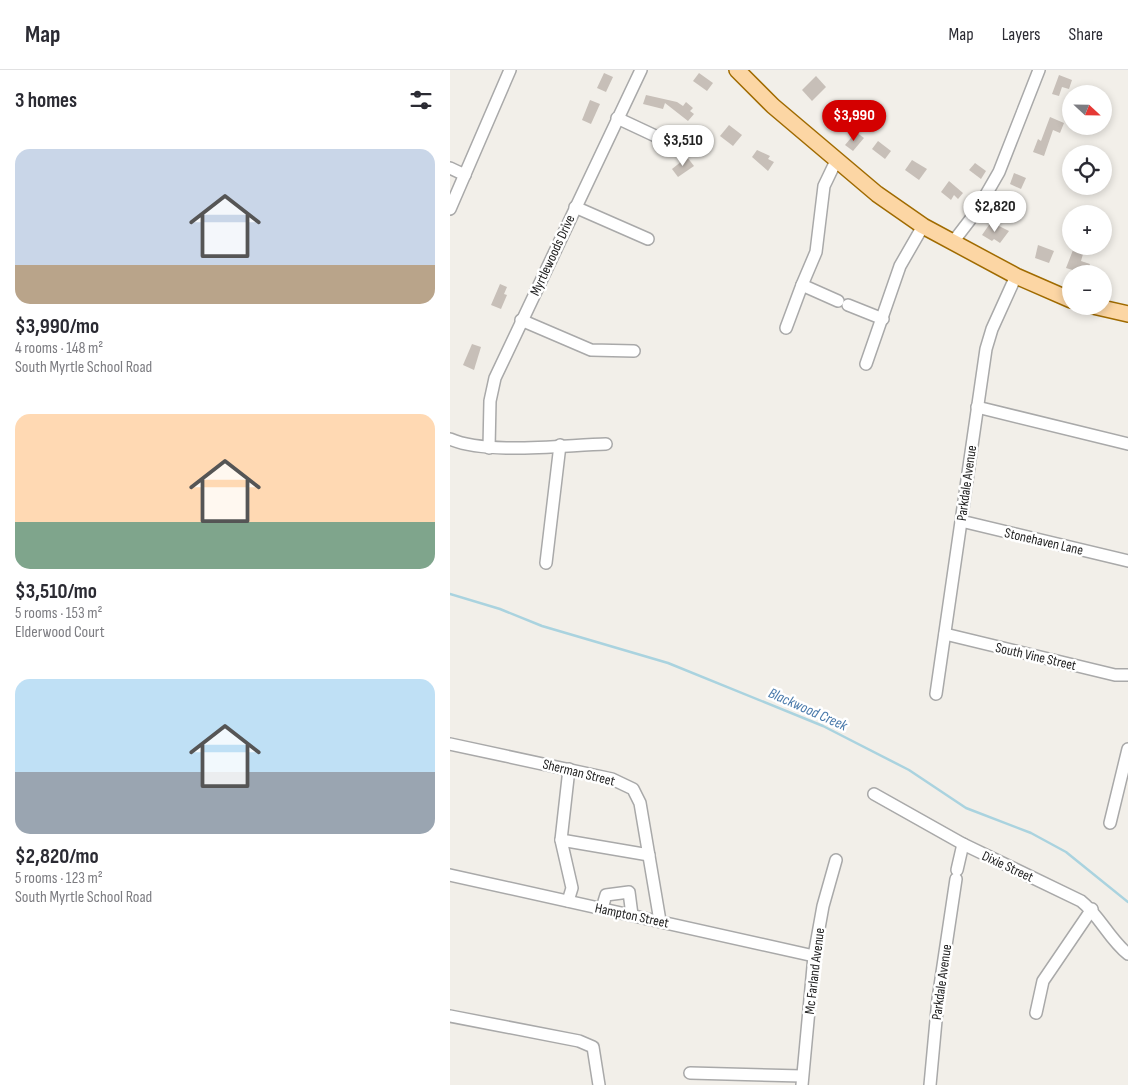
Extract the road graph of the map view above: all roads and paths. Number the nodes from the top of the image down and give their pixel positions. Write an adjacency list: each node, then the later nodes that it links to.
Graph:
1 (510, 70): 9 (street)
2 (641, 70): 5 (street, Myrtlewoods Drive)
3 (736, 70): 7 (main road)
4 (1039, 70): 14 (street)
5 (616, 118): 6 (street); 10 (street, Myrtlewoods Drive)
6 (664, 140)
7 (836, 161): 12 (main road); 16 (street)
8 (450, 168): 9 (street)
9 (465, 175): 11 (street)
10 (575, 206): 13 (street); 21 (street, Myrtlewoods Drive)
11 (450, 209)
12 (923, 226): 14 (main road); 20 (street)
13 (648, 239)
14 (953, 242): 15 (main road)
15 (1016, 276): 17 (main road); 25 (street, Parkdale Avenue)
16 (802, 286): 20 (street); 22 (street)
17 (1062, 296)
18 (1112, 310): 19 (main road)
19 (1128, 314)
20 (883, 319): 24 (street)
21 (521, 320): 23 (street); 30 (street, Myrtlewoods Drive)
22 (786, 328)
23 (634, 351)
24 (866, 364)
25 (977, 407): 28 (street); 31 (street, Parkdale Avenue)
26 (450, 439): 30 (street)
27 (606, 444): 29 (street)
28 (1128, 444)
29 (560, 445): 30 (street); 33 (street)
30 (489, 448)
31 (961, 522): 32 (street, Stonehaven Lane); 34 (street, Parkdale Avenue)
32 (1128, 561)
33 (546, 563)
34 (945, 634): 35 (street, South Vine Street); 36 (street, Parkdale Avenue)
35 (1128, 675)
36 (936, 694)
37 (450, 744): 39 (street, Sherman Street)
38 (1128, 749): 41 (street)
39 (569, 769): 42 (street); 44 (street, Sherman Street)
40 (874, 794): 43 (street, Dixie Street)
41 (1110, 823)
42 (561, 840): 44 (street); 47 (street)
43 (963, 844): 49 (street, Dixie Street); 59 (street, Parkdale Avenue)
44 (649, 855): 51 (street, Sherman Street)
45 (836, 860): 53 (street, Mc Farland Avenue)
46 (450, 875): 47 (street, Hampton Street)
47 (568, 901): 48 (street, Hampton Street)
48 (602, 908): 50 (street, Hampton Street); 50 (street)
49 (1092, 909): 52 (street, Dixie Street); 54 (street)
50 (632, 915): 51 (street, Hampton Street)
51 (660, 921): 53 (street, Hampton Street)
52 (1128, 954)
53 (814, 956): 57 (street, Mc Farland Avenue)
54 (1036, 1012)
55 (450, 1016): 58 (street)
56 (690, 1073): 57 (street)
57 (802, 1081)
58 (599, 1085)
59 (930, 1085)

